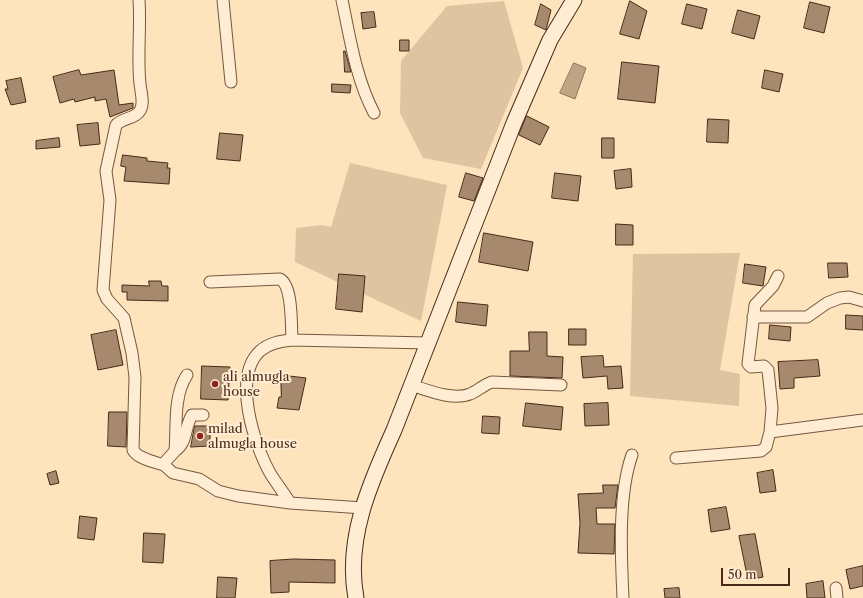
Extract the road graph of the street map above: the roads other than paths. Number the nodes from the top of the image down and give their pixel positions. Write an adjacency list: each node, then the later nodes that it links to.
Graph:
1 (139, 0): 22 (street)
2 (223, 0): 5 (street)
3 (342, 0): 6 (street)
4 (574, 0): 12 (street)
5 (231, 82)
6 (374, 113)
7 (778, 276): 10 (street)
8 (210, 282): 11 (street)
9 (863, 301): 10 (street)
10 (754, 317): 18 (street)
11 (292, 340): 12 (street); 23 (street)
12 (428, 343): 14 (street)
13 (187, 375): 19 (street)
14 (411, 385): 15 (street); 24 (street)
15 (561, 385)
16 (202, 415): 19 (street)
17 (863, 420): 18 (street)
18 (770, 432): 21 (street)
19 (175, 451): 22 (street)
20 (632, 455): 26 (street)
21 (676, 458)
22 (164, 465): 23 (street)
23 (290, 503): 24 (street)
24 (363, 508): 25 (street)
25 (356, 598)
26 (624, 598)

